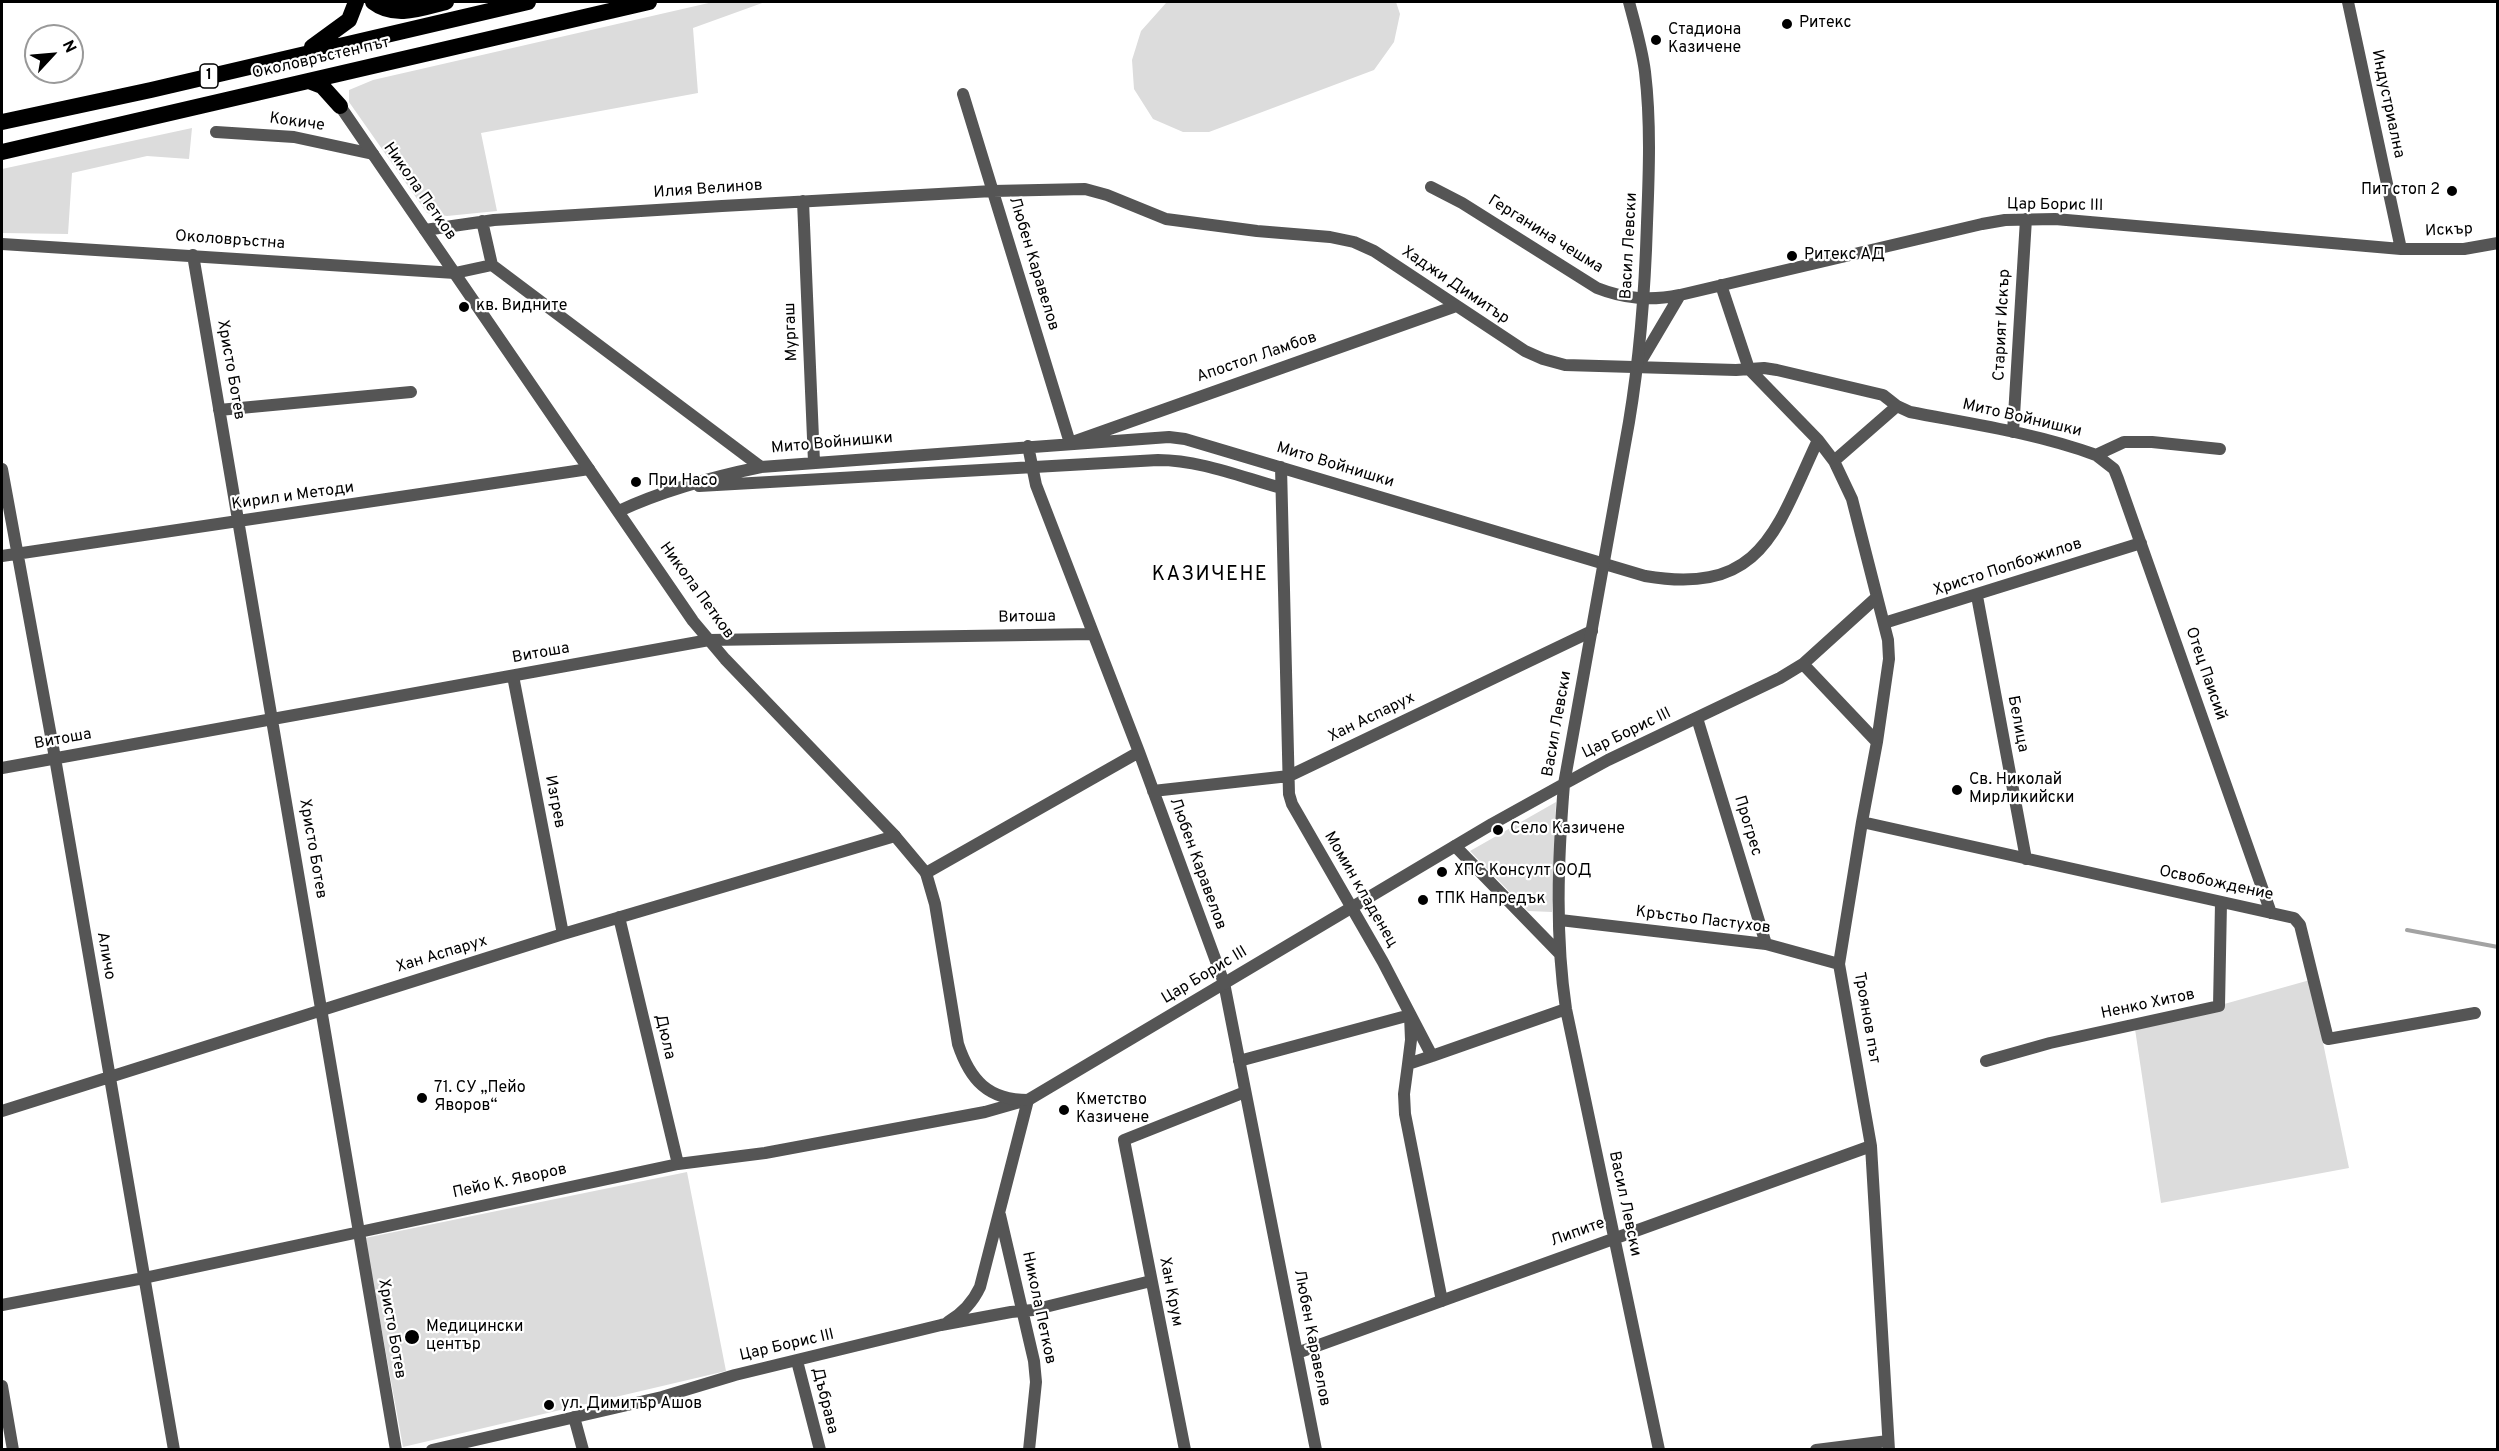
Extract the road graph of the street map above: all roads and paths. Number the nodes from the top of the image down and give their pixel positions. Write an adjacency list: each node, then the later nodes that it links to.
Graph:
1 (356, 2): 8 (highway)
2 (373, 2): 3 (highway)
3 (446, 2)
4 (528, 2): 8 (highway, Околовръстен път / 1)
5 (649, 2): 9 (highway, Околовръстен път / 1)
6 (1629, 2): 31 (street, Васил Левски)
7 (2348, 2): 25 (street, Индустриална)
8 (301, 54): 13 (highway, Околовръстен път / 1)
9 (352, 70): 10 (highway, Околовръстен път / 1); 12 (highway)
10 (309, 81): 12 (highway); 15 (highway, Околовръстен път / 1)
11 (963, 94): 18 (street, Любен Каравелов)
12 (340, 106): 16 (street, Никола Петков)
13 (2, 122)
14 (216, 132): 16 (street, Кокиче)
15 (2, 152)
16 (373, 154): 22 (street, Никола Петков)
17 (1431, 187): 31 (street, Герганина чешма)
18 (993, 191): 19 (street, Илия Велинов); 32 (street, Хаджи Димитър); 40 (street, Любен Каравелов)
19 (803, 201): 21 (street, Илия Велинов); 45 (street, Мургаш)
20 (2026, 219): 25 (street, Цар Борис III); 29 (street, Цар Борис III); 38 (street, Старият Искър)
21 (482, 221): 22 (street, Илия Велинов); 27 (street)
22 (425, 230): 28 (street, Никола Петков)
23 (2498, 243): 25 (street, Искър)
24 (2, 244): 26 (street, Околовръстна)
25 (2401, 249)
26 (193, 255): 28 (street, Околовръстна); 37 (street, Христо Ботев)
27 (492, 265): 28 (street); 46 (street, Мито Войнишки)
28 (455, 273): 49 (street, Никола Петков)
29 (1721, 285): 30 (street, Цар Борис III); 34 (street)
30 (1680, 295): 31 (street, Цар Борис III); 33 (street)
31 (1644, 300): 33 (street, Васил Левски)
32 (1456, 306): 33 (street, Хаджи Димитър); 40 (street, Апостол Ламбов)
33 (1638, 366): 34 (street, Хаджи Димитър); 58 (street, Васил Левски)
34 (1749, 369): 36 (street, Хаджи Димитър); 39 (street)
35 (411, 392): 37 (street)
36 (1897, 406): 38 (street, Мито Войнишки); 44 (street)
37 (219, 410): 54 (street, Христо Ботев)
38 (2013, 432): 43 (street, Мито Войнишки)
39 (1818, 440): 44 (street); 58 (street, Мито Войнишки)
40 (1070, 443): 41 (street, Мито Войнишки); 47 (street, Мито Войнишки)
41 (1028, 446): 45 (street, Мито Войнишки); 50 (street, Любен Каравелов)
42 (2220, 449): 43 (street, Мито Войнишки)
43 (2096, 455): 55 (street, Отец Паисий)
44 (1834, 461): 60 (street)
45 (814, 462): 46 (street, Мито Войнишки)
46 (760, 467): 51 (street, Мито Войнишки)
47 (1281, 467): 52 (street, Момин кладенец); 58 (street, Мито Войнишки)
48 (2, 469): 56 (street, Аличо)
49 (589, 469): 53 (street, Никола Петков); 54 (street, Кирил и Методи)
50 (1031, 469): 51 (street, Мито Войнишки); 52 (street, Мито Войнишки); 63 (street, Любен Каравелов)
51 (683, 487): 53 (street, Мито Войнишки)
52 (1281, 488): 73 (street, Момин кладенец)
53 (619, 511): 64 (street, Никола Петков)
54 (238, 521): 56 (street, Кирил и Методи); 68 (street, Христо Ботев)
55 (2141, 543): 59 (street, Христо Попбожилов); 83 (street, Отец Паисий)
56 (17, 554): 57 (street, Кирил и Методи); 71 (street, Аличо)
57 (2, 556)
58 (1605, 564): 62 (street, Васил Левски)
59 (1977, 596): 61 (street, Христо Попбожилов); 79 (street, Белица)
60 (1877, 597): 61 (street, Троянов път); 65 (street, Цар Борис III)
61 (1884, 623): 69 (street, Троянов път)
62 (1592, 631): 73 (street, Хан Аспарух); 74 (street, Васил Левски)
63 (1093, 634): 64 (street, Витоша); 70 (street, Любен Каравелов)
64 (709, 640): 66 (street, Витоша); 77 (street, Никола Петков)
65 (1803, 664): 67 (street, Цар Борис III); 69 (street)
66 (513, 676): 68 (street, Витоша); 86 (street, Изгрев)
67 (1697, 718): 74 (street, Цар Борис III); 87 (street, Прогрес)
68 (273, 719): 71 (street, Витоша); 92 (street, Христо Ботев)
69 (1877, 742): 76 (street, Троянов път)
70 (1138, 753): 75 (street, Любен Каравелов); 80 (street)
71 (55, 758): 72 (street, Витоша); 99 (street, Аличо)
72 (2, 768)
73 (1289, 776): 75 (street, Хан Аспарух); 82 (street, Момин кладенец)
74 (1564, 784): 78 (street, Цар Борис III); 85 (street, Васил Левски)
75 (1153, 791): 90 (street, Любен Каравелов)
76 (1862, 822): 79 (street, Освобождение); 89 (street, Троянов път)
77 (895, 836): 80 (street, Никола Петков); 84 (street, Хан Аспарух)
78 (1455, 846): 82 (street, Цар Борис III); 88 (street)
79 (2026, 859): 81 (street, Освобождение)
80 (926, 873): 101 (street, Никола Петков)
81 (2222, 903): 83 (street, Освобождение); 97 (street, Ненко Хитов)
82 (1352, 908): 90 (street, Цар Борис III); 94 (street, Момин кладенец)
83 (2271, 913): 93 (street, Освобождение)
84 (619, 918): 86 (street, Хан Аспарух); 104 (street, Дюла)
85 (1560, 920): 87 (street, Кръстьо Пастухов); 88 (street, Васил Левски)
86 (563, 934): 92 (street, Хан Аспарух)
87 (1766, 944): 89 (street, Кръстьо Пастухов)
88 (1560, 954): 91 (street, Васил Левски)
89 (1839, 964): 103 (street, Троянов път)
90 (1224, 983): 96 (street, Любен Каравелов); 101 (street, Цар Борис III)
91 (1566, 1009): 95 (street); 107 (street, Васил Левски)
92 (322, 1010): 99 (street, Хан Аспарух); 106 (street, Христо Ботев)
93 (2475, 1013)
94 (1410, 1015): 95 (street, Момин кладенец); 96 (street); 98 (street)
95 (1432, 1056): 98 (street)
96 (1239, 1061): 100 (street, Любен Каравелов)
97 (1986, 1061)
98 (1408, 1064): 110 (street)
99 (108, 1077): 102 (street, Хан Аспарух); 108 (street, Аличо)
100 (1245, 1092): 109 (street, Хан Крум); 114 (street, Любен Каравелов)
101 (1028, 1100): 104 (street, Пейо К. Яворов); 105 (street)
102 (2, 1111)
103 (1871, 1146): 107 (street, Липите); 118 (street, Троянов път)
104 (678, 1164): 106 (street, Пейо К. Яворов)
105 (999, 1211): 112 (street, Никола Петков); 113 (street)
106 (358, 1232): 108 (street, Пейо К. Яворов); 121 (street, Христо Ботев)
107 (1614, 1237): 110 (street, Липите); 128 (street, Васил Левски)
108 (144, 1278): 111 (street, Пейо К. Яворов); 120 (street, Аличо)
109 (1151, 1281): 112 (street, Цар Борис III); 126 (street, Хан Крум)
110 (1442, 1301): 114 (street, Липите)
111 (2, 1305)
112 (1023, 1311): 113 (street, Цар Борис III); 125 (street, Никола Петков)
113 (941, 1325): 115 (street, Цар Борис III)
114 (1298, 1353): 127 (street, Любен Каравелов)
115 (797, 1360): 117 (street, Цар Борис III); 124 (street, Дъбрава)
116 (2, 1386): 119 (street)
117 (574, 1417): 122 (street, Цар Борис III); 123 (street)
118 (1888, 1445): 129 (street)
119 (13, 1449)
120 (174, 1449)
121 (396, 1449)
122 (432, 1449)
123 (583, 1449)
124 (819, 1449)
125 (1029, 1449)
126 (1185, 1449)
127 (1316, 1449)
128 (1659, 1449)
129 (1816, 1449)

